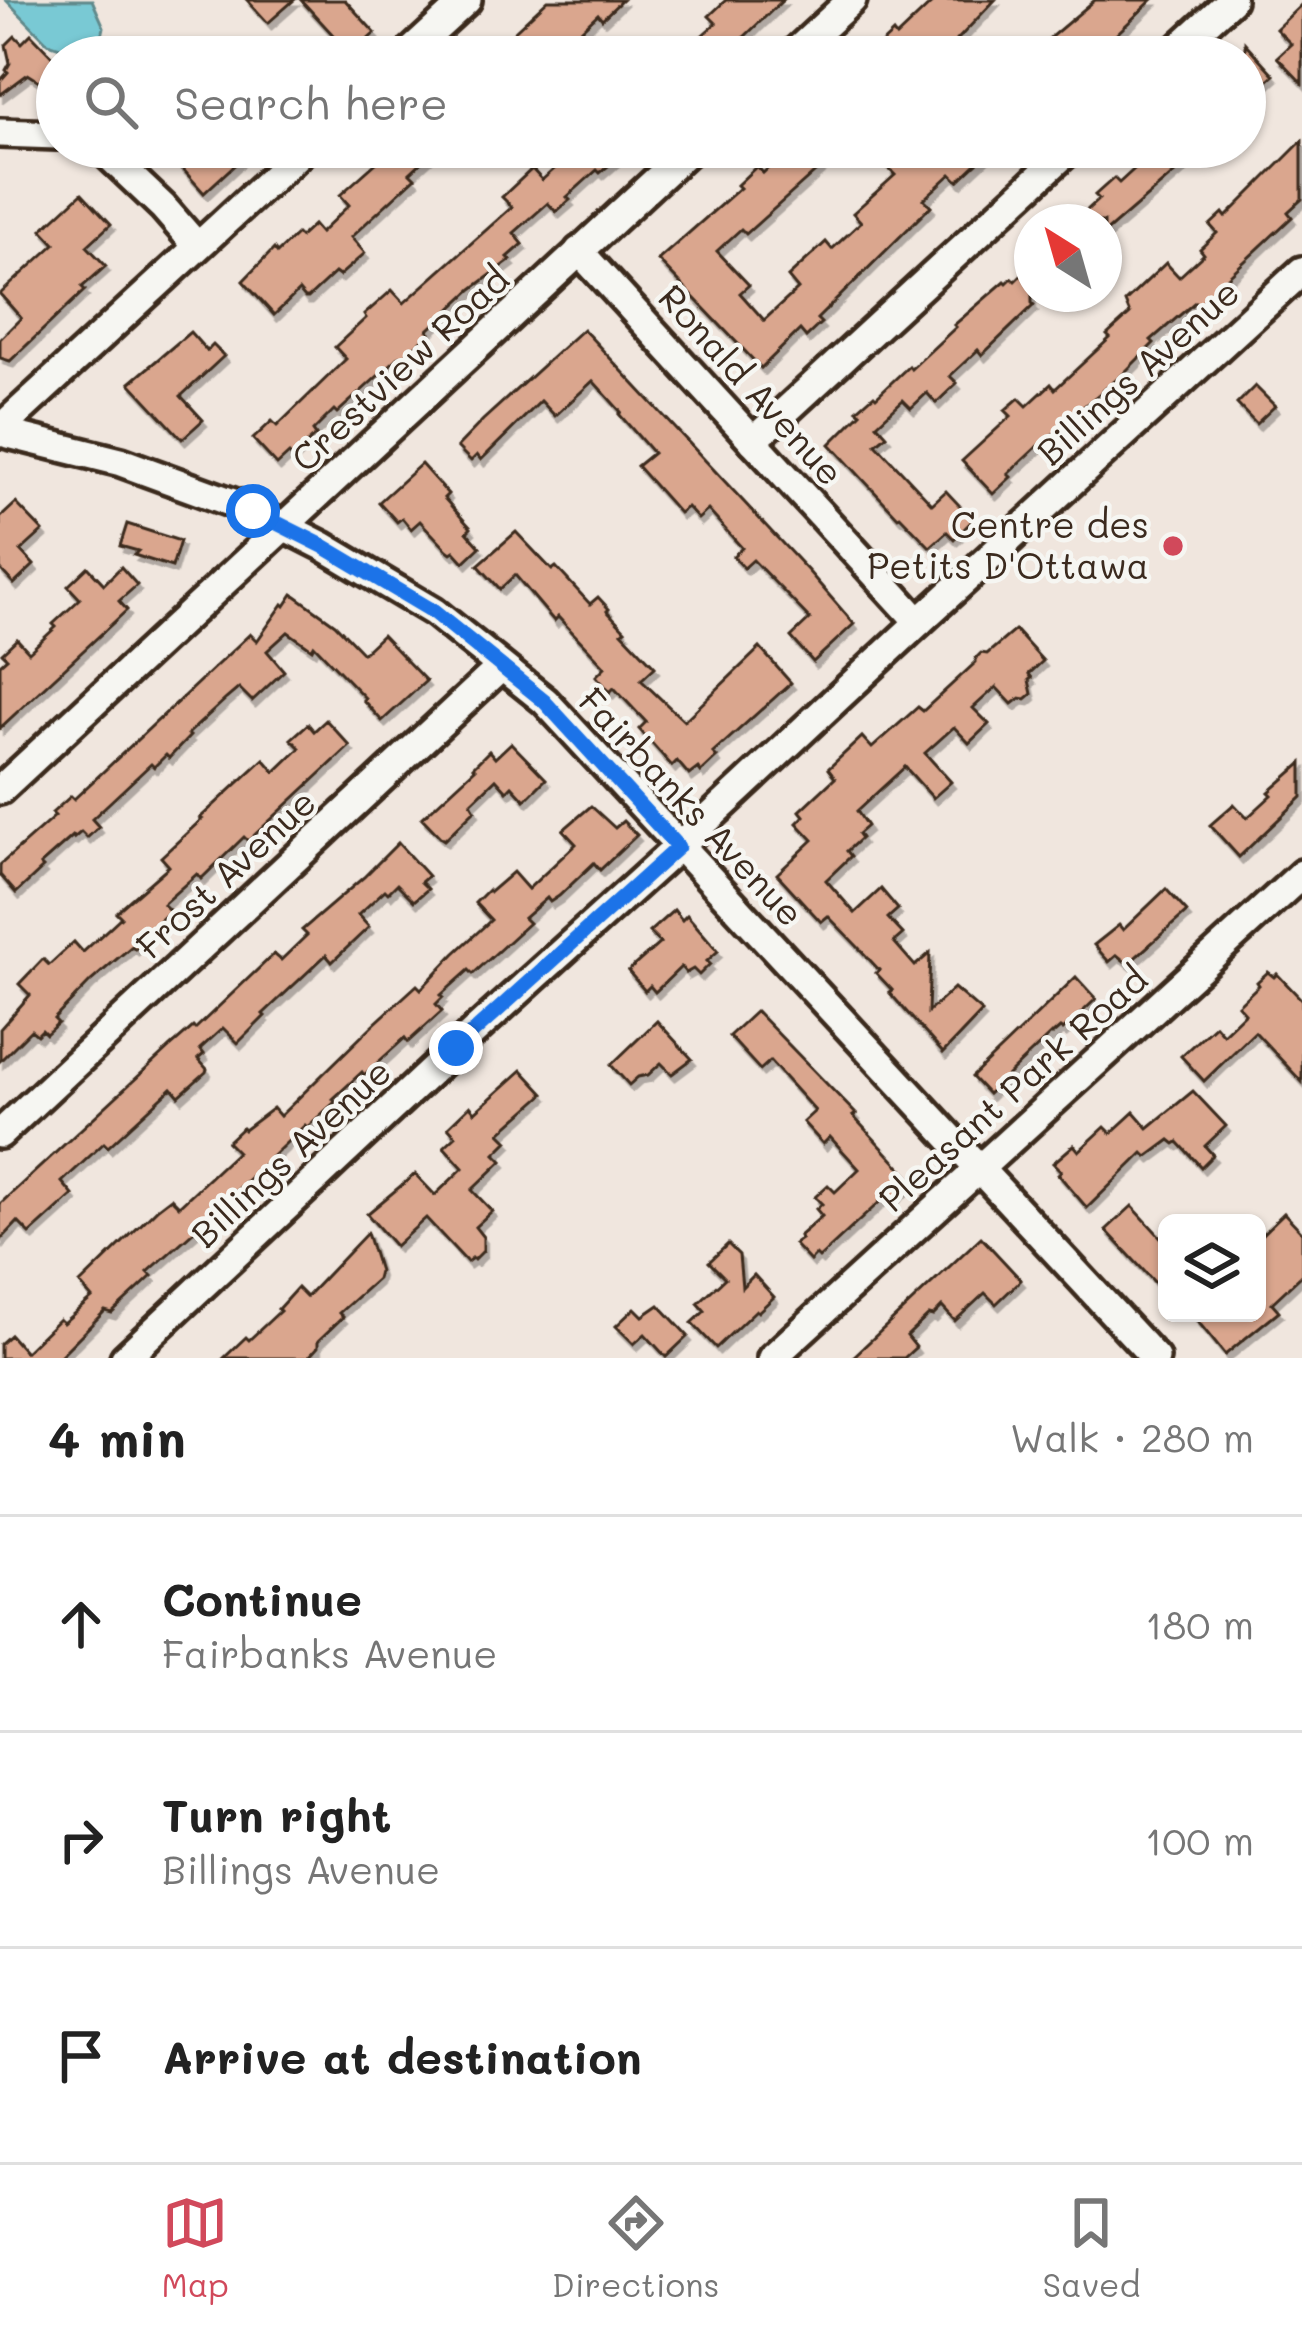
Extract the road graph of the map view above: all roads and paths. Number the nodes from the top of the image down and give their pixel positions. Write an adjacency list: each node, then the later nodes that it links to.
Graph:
1 (852, 0): 5 (street)
2 (1231, 0): 6 (street)
3 (451, 5): 4 (street)
4 (424, 36)
5 (813, 36)
6 (1192, 36)
7 (0, 133): 8 (street)
8 (36, 134)
9 (122, 168): 13 (street)
10 (283, 168): 13 (street)
11 (669, 168): 14 (street, Crestview Road)
12 (1049, 168): 17 (street)
13 (197, 246): 16 (street)
14 (579, 251): 17 (street, Ronald Avenue); 18 (street, Crestview Road)
15 (1302, 271): 19 (street, Billings Avenue)
16 (0, 430): 18 (street, Fairbanks Avenue)
17 (753, 441): 19 (street, Ronald Avenue)
18 (284, 528): 20 (street, Fairbanks Avenue); 21 (street, Crestview Road)
19 (919, 622): 22 (street, Billings Avenue)
20 (501, 667): 22 (street, Fairbanks Avenue); 24 (street, Frost Avenue)
21 (0, 790)
22 (678, 847): 25 (street, Fairbanks Avenue); 26 (street, Billings Avenue)
23 (1302, 874): 25 (street, Pleasant Park Road)
24 (0, 1134)
25 (978, 1170): 27 (street, Pleasant Park Road); 28 (street, Fairbanks Avenue)
26 (125, 1358)
27 (772, 1358)
28 (1155, 1358)

